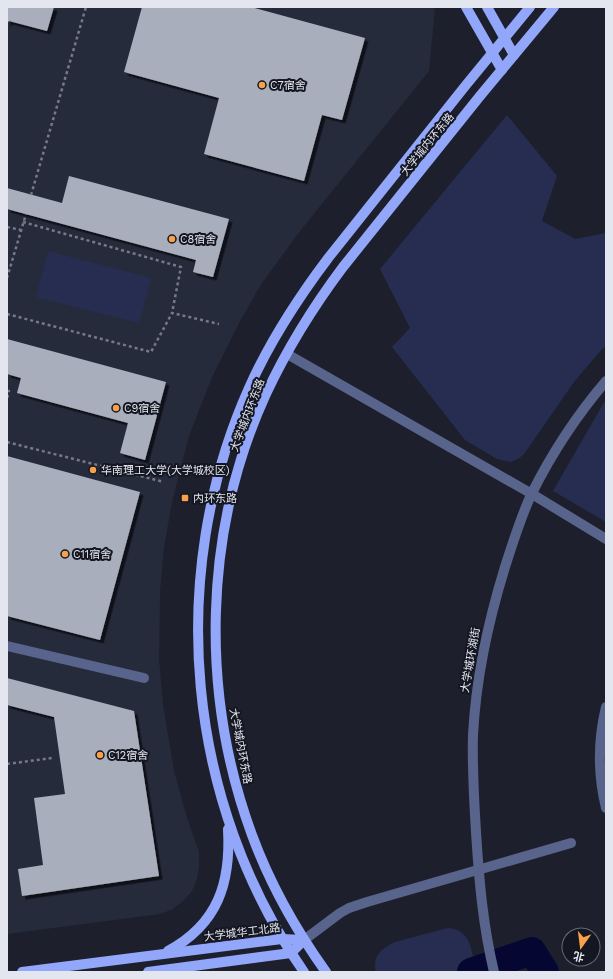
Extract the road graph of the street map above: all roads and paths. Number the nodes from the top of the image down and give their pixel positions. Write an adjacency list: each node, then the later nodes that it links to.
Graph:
1 (86, 7): 10 (path)
2 (466, 7): 7 (main road)
3 (487, 7): 6 (main road)
4 (530, 7): 6 (main road, 大学城内环东路)
5 (554, 7): 8 (main road, 大学城内环东路)
6 (504, 39): 7 (main road, 大学城内环东路); 8 (main road)
7 (492, 54): 9 (main road); 33 (main road, 大学城内环东路)
8 (514, 55): 9 (main road, 大学城内环东路)
9 (502, 70): 19 (main road, 大学城内环东路)
10 (31, 195)
11 (26, 214): 12 (path)
12 (23, 222): 14 (path); 16 (path)
13 (7, 227): 14 (path)
14 (21, 230): 15 (path)
15 (7, 278)
16 (172, 313): 17 (path); 18 (path)
17 (7, 314)
18 (219, 324)
19 (286, 354): 25 (street); 37 (main road, 大学城内环东路)
20 (606, 381): 25 (street, 大学城环湖街)
21 (7, 391): 22 (path)
22 (7, 399)
23 (7, 442): 24 (path)
24 (164, 482)
25 (532, 494): 26 (street); 35 (street, 大学城环湖街)
26 (606, 539)
27 (7, 646): 28 (street)
28 (144, 678)
29 (606, 707): 32 (street)
30 (52, 758): 31 (path)
31 (7, 764)
32 (606, 808)
33 (227, 817): 36 (main road, 大学城内环东路); 38 (main road)
34 (571, 843): 35 (street)
35 (479, 869): 37 (street); 44 (street, 大学城环湖街)
36 (282, 939): 37 (main road, 大学城华工北路); 38 (main road, 大学城华工北路); 39 (main road, 大学城内环东路)
37 (304, 940): 39 (main road); 43 (main road, 大学城内环东路)
38 (161, 954): 40 (main road, 大学城华工北路)
39 (291, 954): 41 (main road); 42 (main road, 大学城内环东路)
40 (22, 972)
41 (148, 972)
42 (304, 972)
43 (326, 972)
44 (494, 972)

